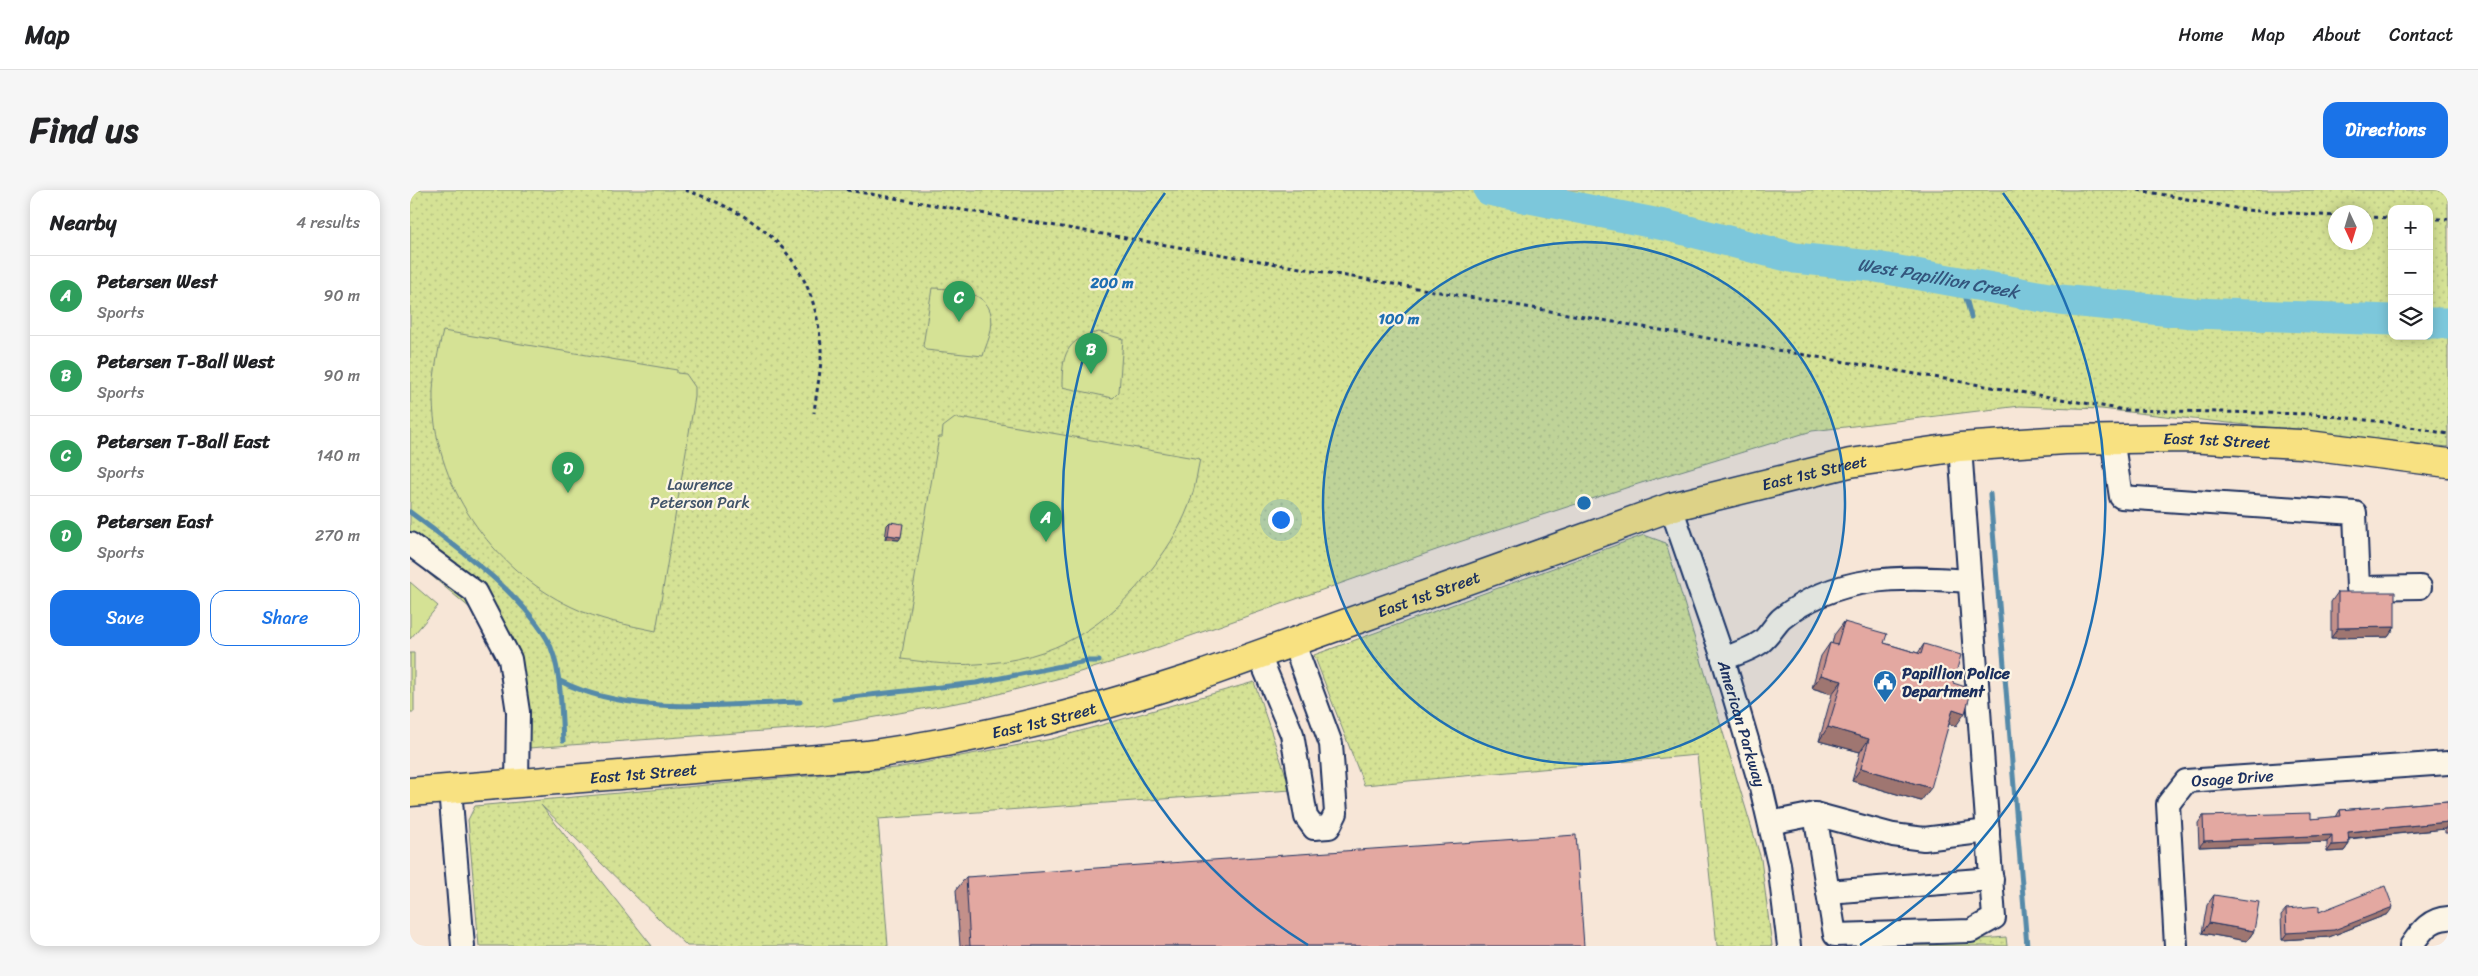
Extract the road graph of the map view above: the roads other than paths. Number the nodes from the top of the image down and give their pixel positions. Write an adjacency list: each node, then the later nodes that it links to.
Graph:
1 (2112, 438): 2 (main road, East 1st Street); 3 (main road, East 1st Street); 7 (street)
2 (1960, 448): 4 (main road, East 1st Street); 6 (street)
3 (2448, 463)
4 (1671, 507): 8 (main road, East 1st Street); 10 (street, American Parkway)
5 (410, 544): 12 (street)
6 (1969, 581): 10 (street); 17 (street)
7 (2420, 587)
8 (1293, 642): 9 (main road, East 1st Street); 9 (street)
9 (1258, 653): 12 (main road, East 1st Street)
10 (1723, 659): 16 (street, American Parkway)
11 (2448, 763): 23 (street, Osage Drive)
12 (517, 784): 13 (main road, East 1st Street)
13 (450, 789): 14 (main road, East 1st Street); 21 (street)
14 (410, 792)
15 (1815, 814): 16 (street); 17 (street); 19 (street)
16 (1770, 824): 22 (street, American Parkway)
17 (1988, 831): 18 (street)
18 (1992, 879): 19 (street); 19 (street)
19 (1828, 892)
20 (2445, 918): 24 (street)
21 (463, 946)
22 (1789, 946)
23 (2176, 946)
24 (2411, 946)

